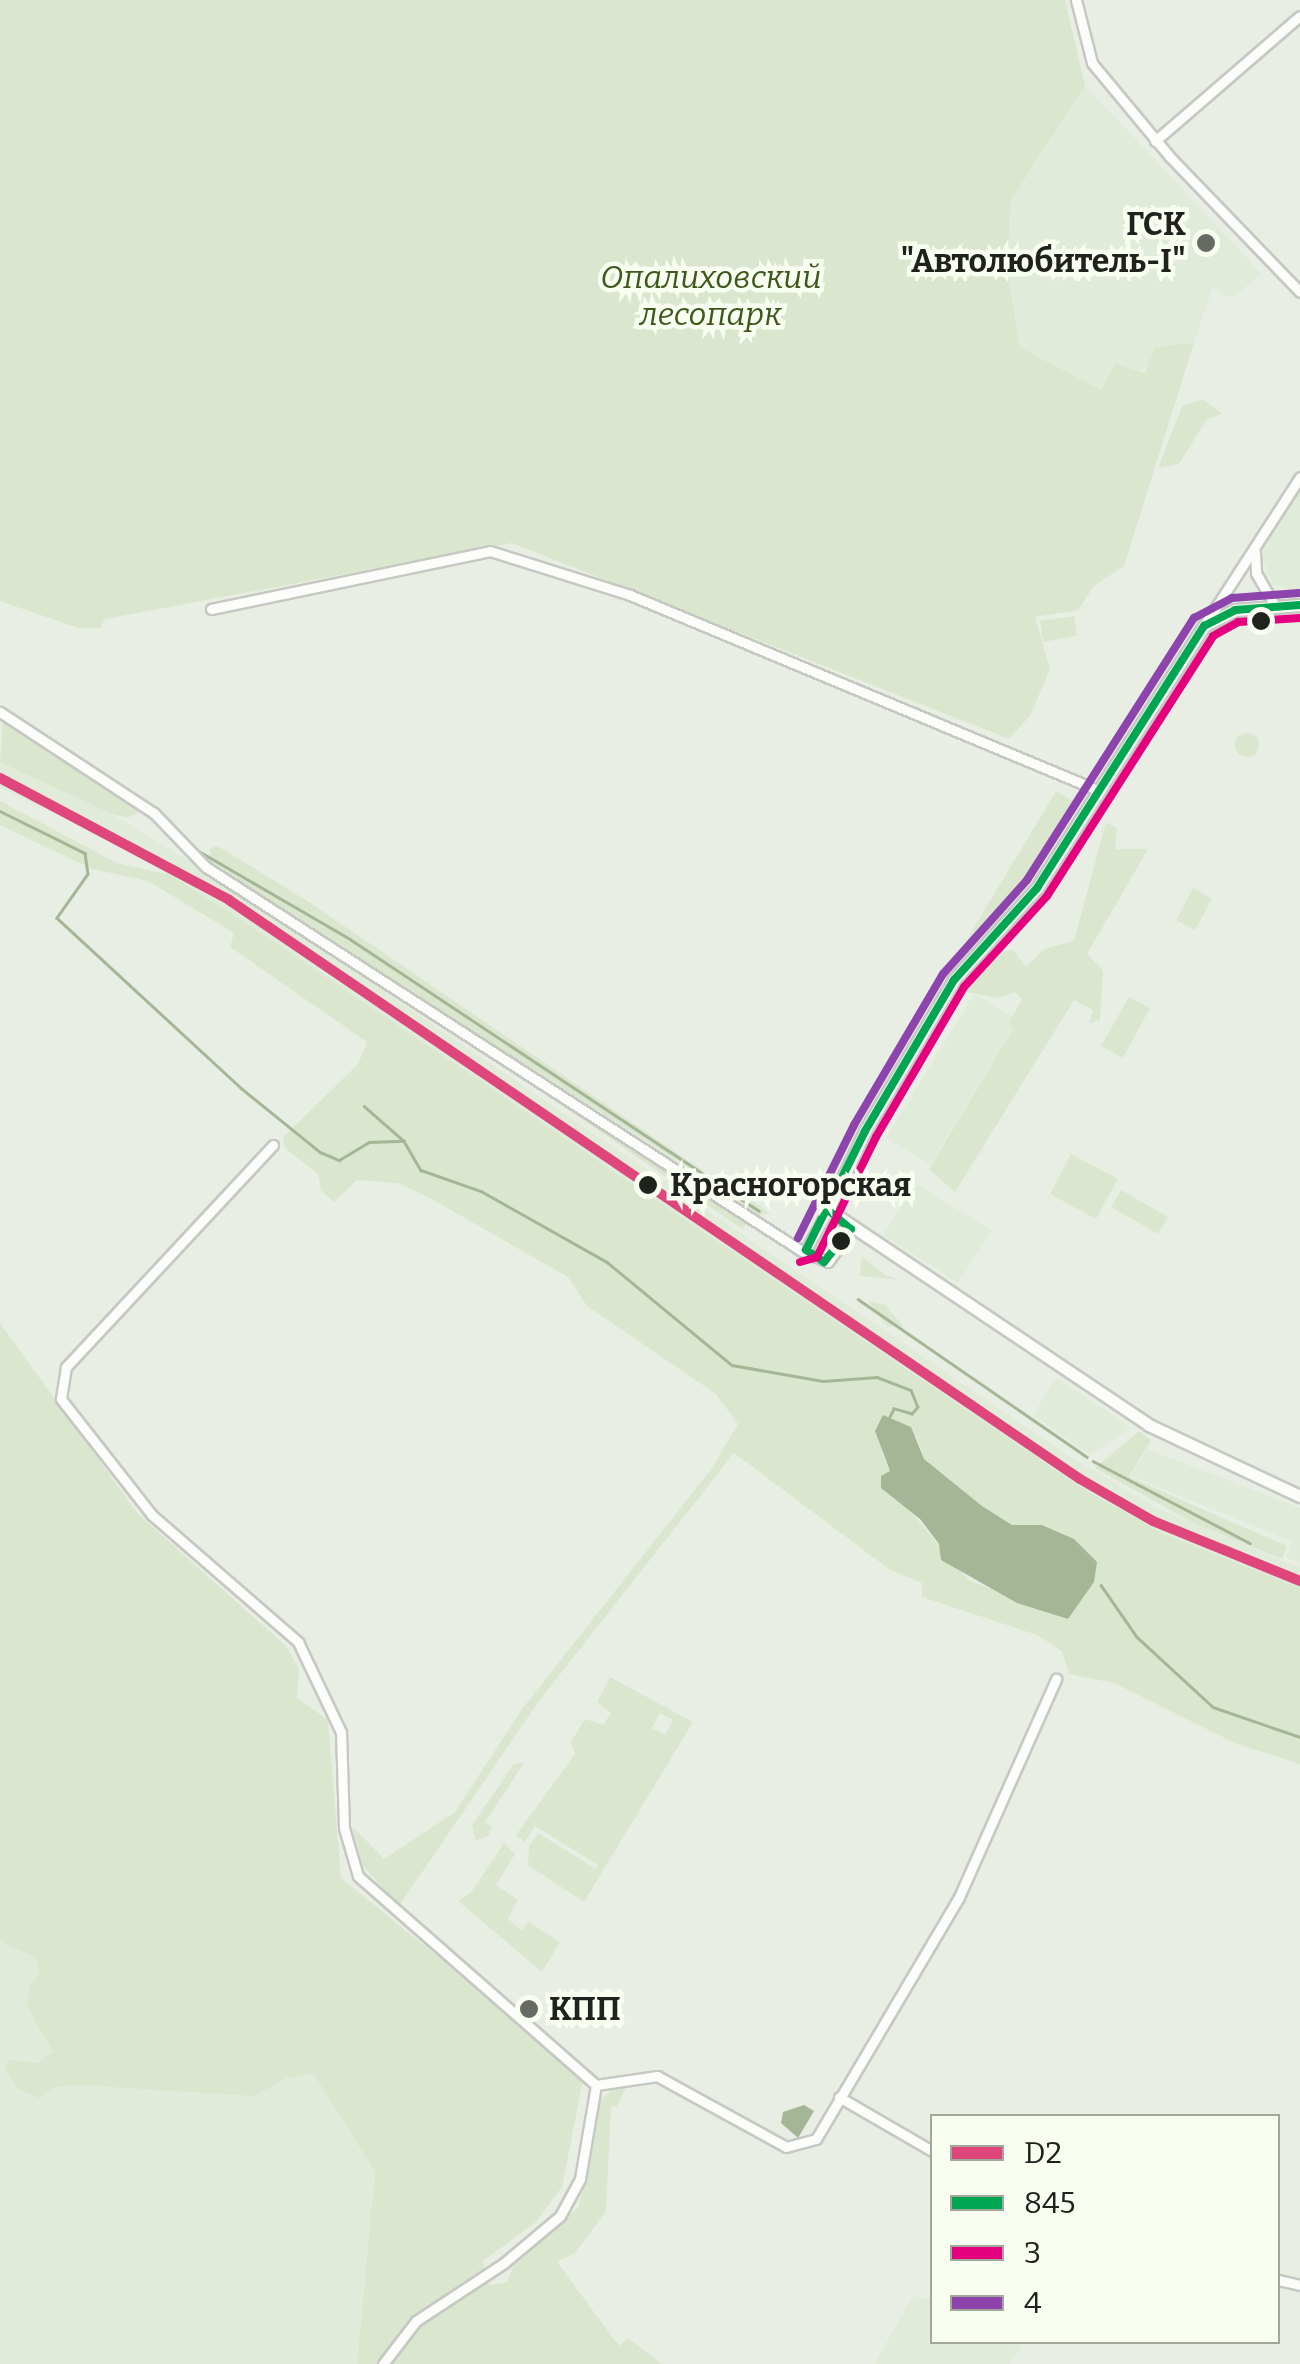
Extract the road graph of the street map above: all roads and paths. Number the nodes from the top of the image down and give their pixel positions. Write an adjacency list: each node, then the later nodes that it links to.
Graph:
1 (1076, 0): 3 (street)
2 (1300, 16): 3 (street)
3 (1156, 141): 4 (street)
4 (1300, 292)
5 (1300, 477): 6 (street)
6 (1256, 549): 7 (street); 10 (street)
7 (1274, 604): 8 (street); 10 (street)
8 (1300, 605)
9 (211, 608): 12 (street)
10 (1204, 626): 12 (street)
11 (0, 712): 16 (street)
12 (1100, 791): 14 (street)
13 (273, 1145): 19 (street)
14 (828, 1210): 15 (street); 16 (street)
15 (852, 1229): 16 (street); 17 (street)
16 (806, 1250)
17 (1300, 1496)
18 (1056, 1679): 20 (street)
19 (596, 2085): 20 (street); 22 (street)
20 (840, 2097): 21 (street)
21 (930, 2150)
22 (383, 2364)

